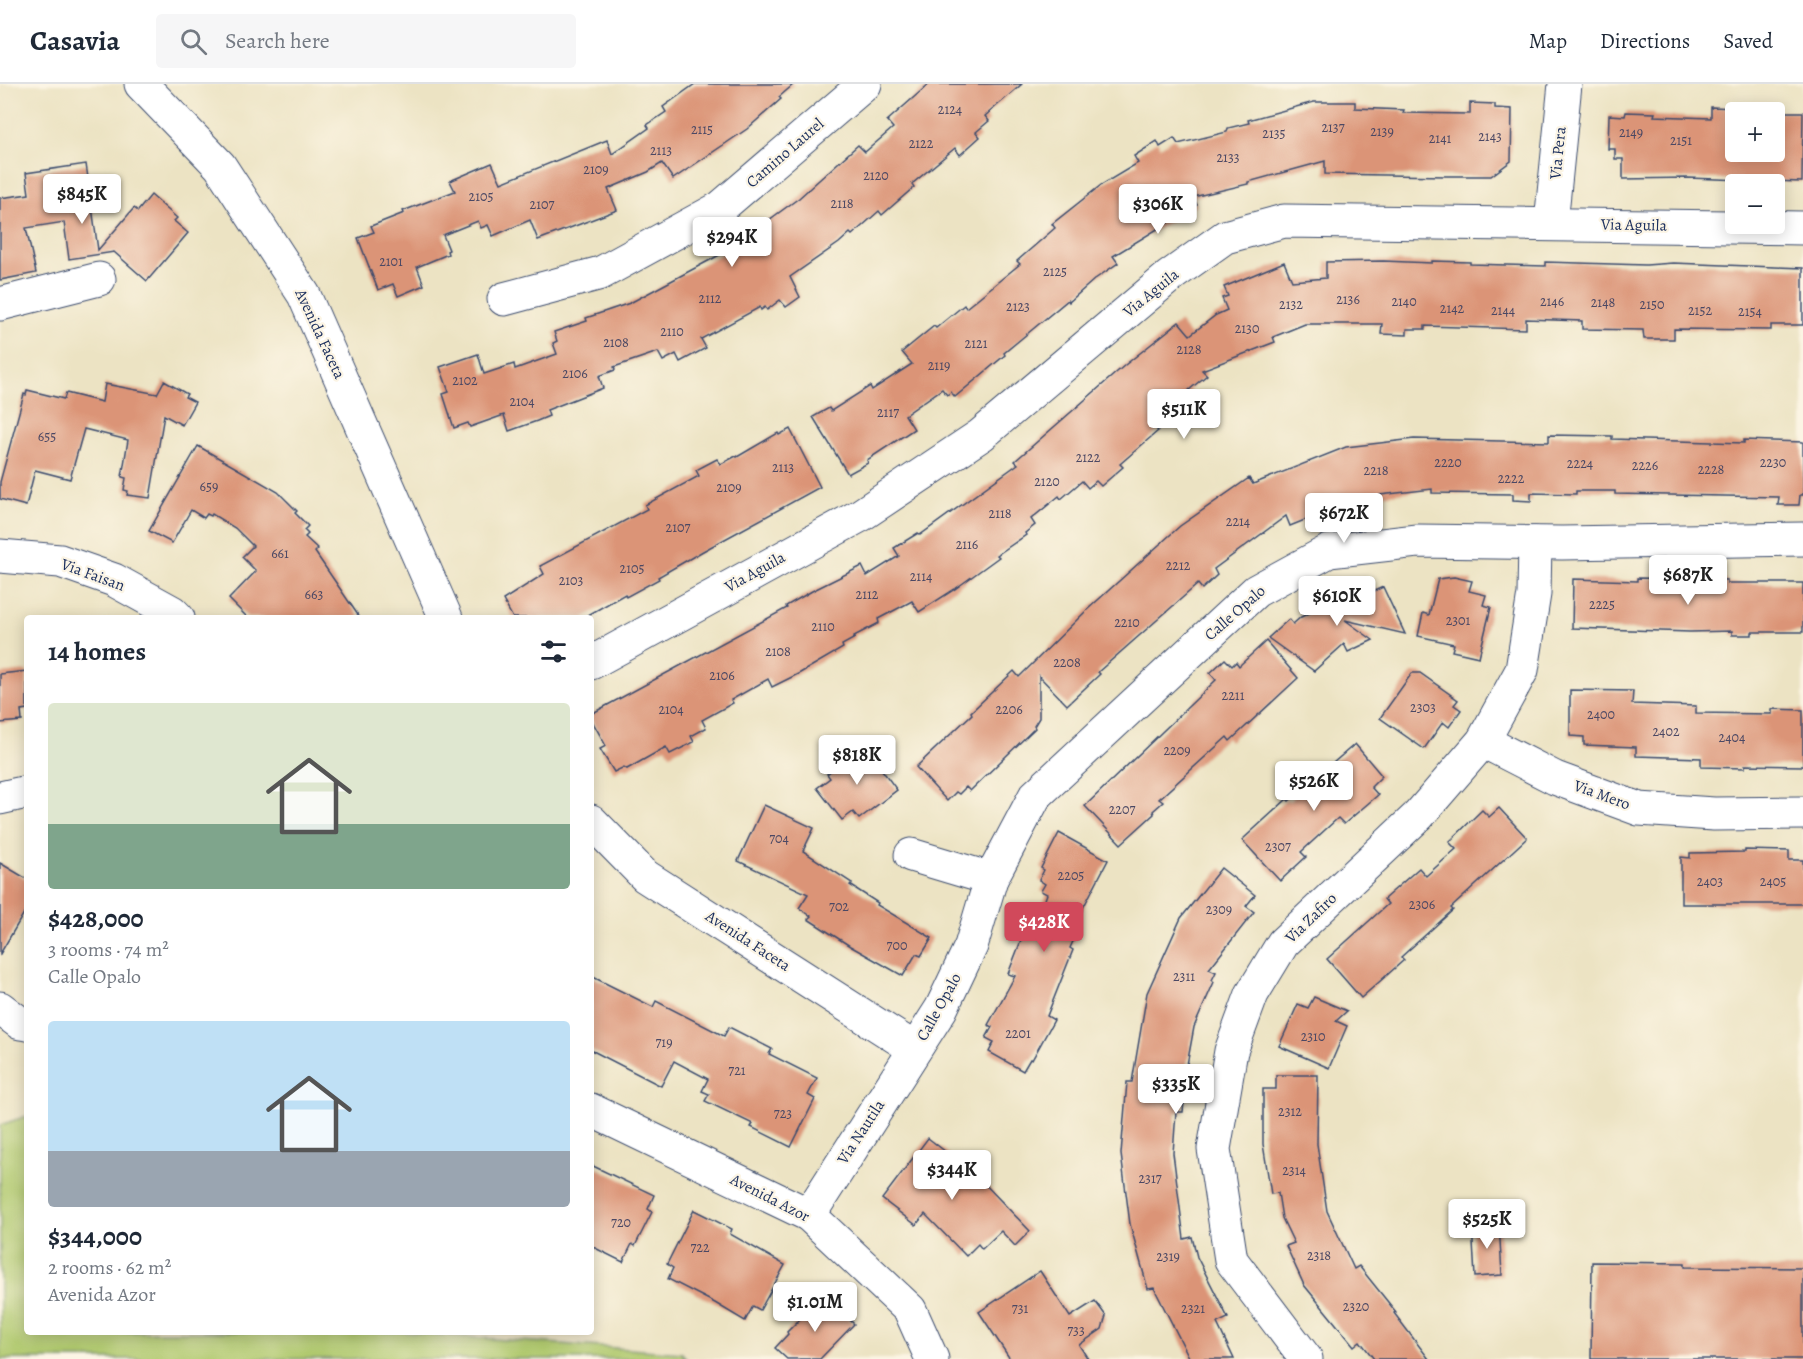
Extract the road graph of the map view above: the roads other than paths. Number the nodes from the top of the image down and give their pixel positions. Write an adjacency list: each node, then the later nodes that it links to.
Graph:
1 (141, 84): 13 (street, Avenida Faceta)
2 (865, 84): 7 (street, Camino Laurel)
3 (1565, 84): 4 (street, Via Pera)
4 (1551, 223): 5 (street, Via Aguila); 14 (street, Via Aguila)
5 (1803, 228)
6 (99, 279): 8 (street)
7 (504, 299)
8 (0, 304)
9 (1803, 539): 10 (street, Calle Opalo)
10 (1535, 543): 15 (street, Via Zafiro); 21 (street, Calle Opalo)
11 (0, 556): 12 (street, Via Faisan)
12 (175, 615)
13 (446, 615)
14 (594, 661)
15 (1483, 741): 18 (street, Via Mero); 28 (street, Via Zafiro)
16 (24, 793): 17 (street)
17 (0, 798)
18 (1803, 813)
19 (594, 824): 24 (street, Avenida Faceta)
20 (912, 855): 21 (street)
21 (991, 879): 24 (street, Calle Opalo)
22 (0, 1008): 23 (street)
23 (24, 1024)
24 (915, 1049): 26 (street, Via Nautila)
25 (594, 1111): 26 (street, Avenida Azor)
26 (809, 1215): 27 (street, Avenida Azor)
27 (932, 1359)
28 (1306, 1359)

